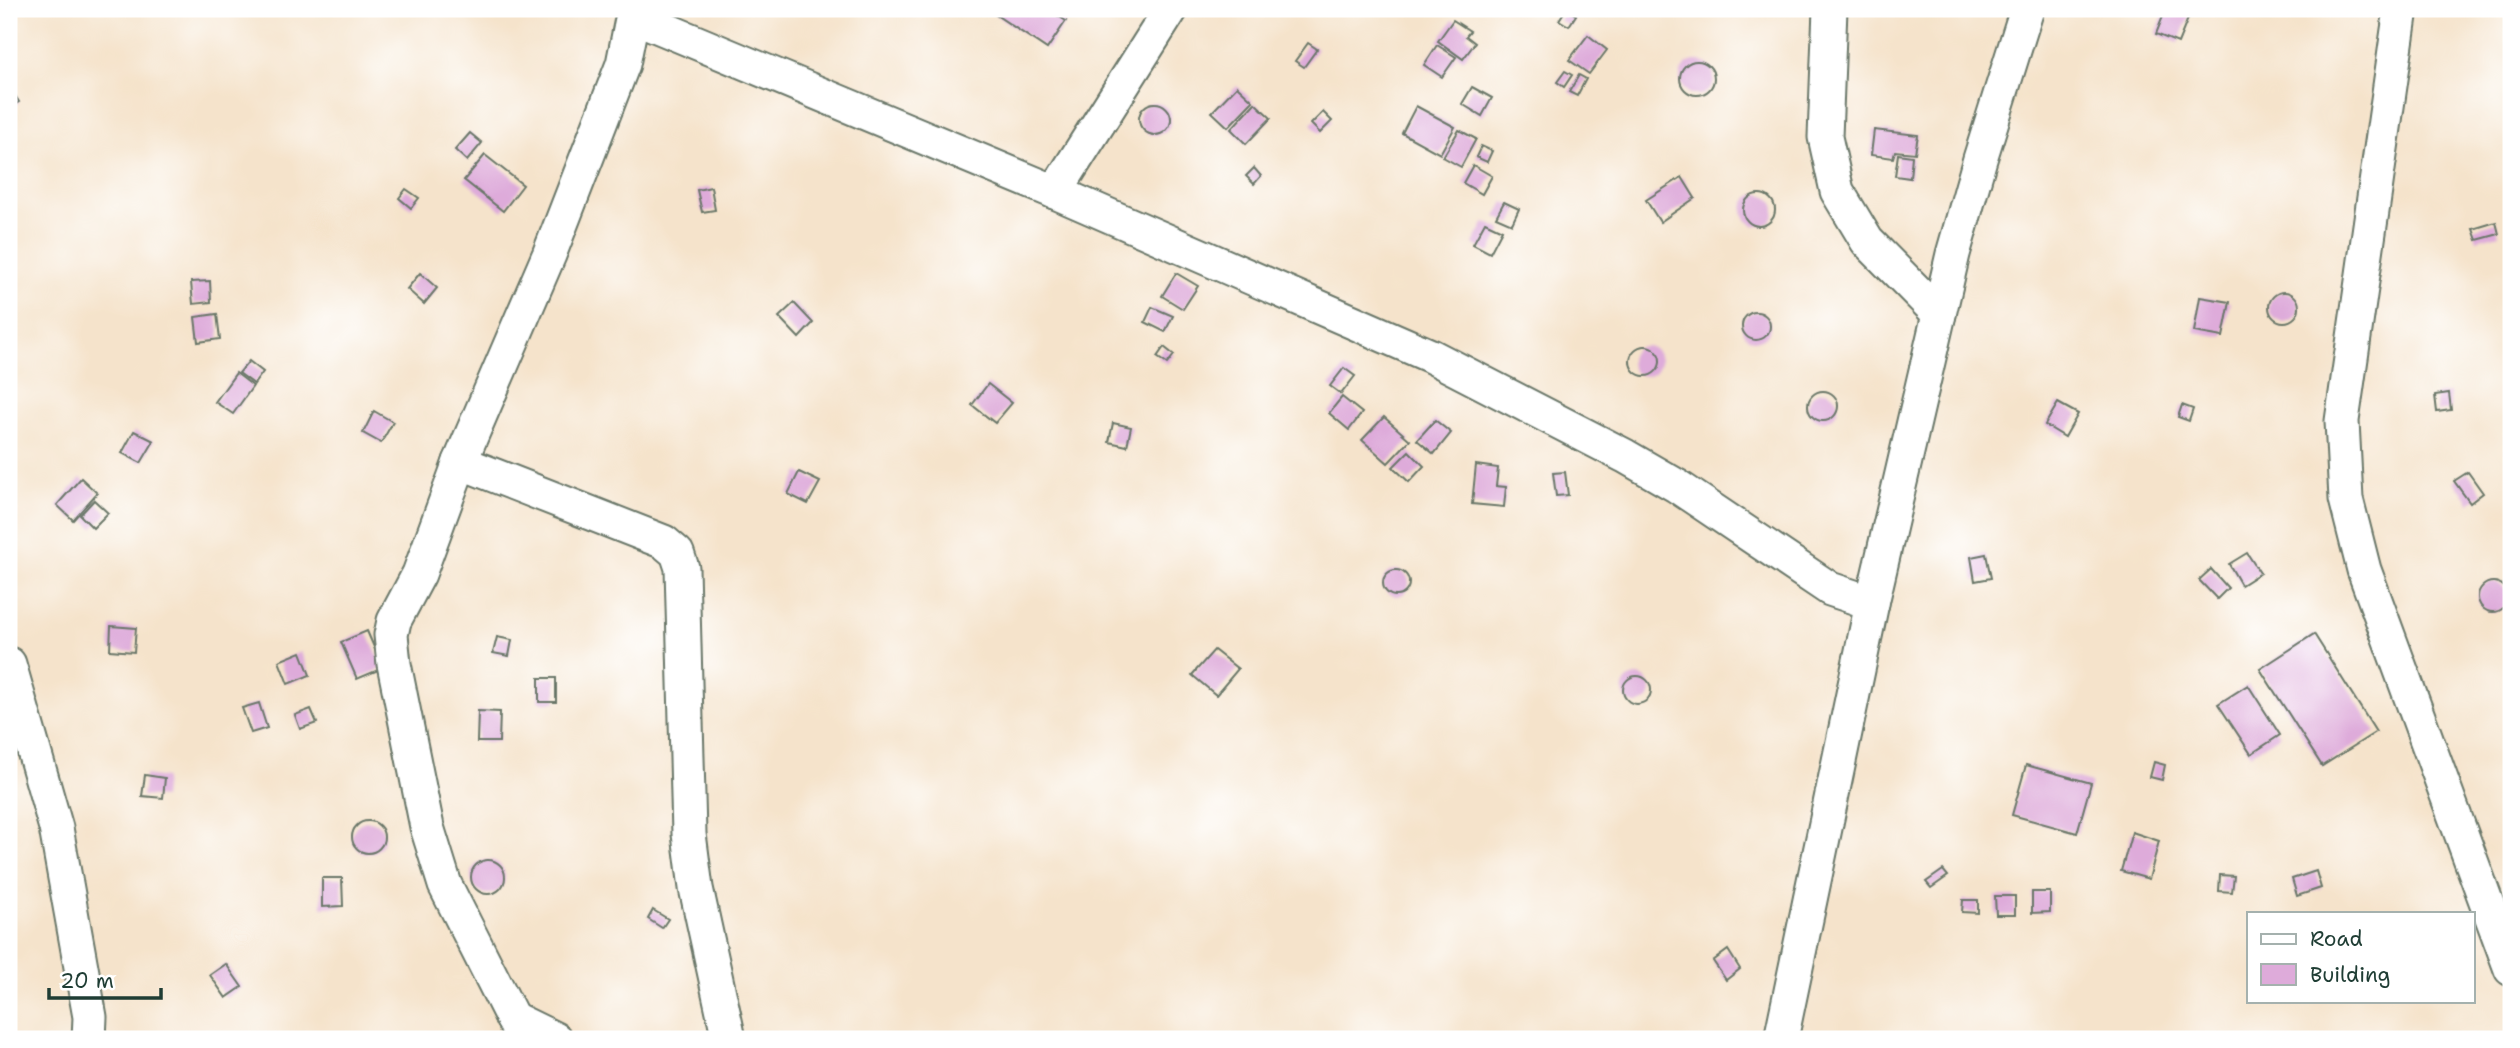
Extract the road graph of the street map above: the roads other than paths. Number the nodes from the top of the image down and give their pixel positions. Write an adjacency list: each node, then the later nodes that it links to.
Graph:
1 (1171, 9): 6 (street)
2 (1830, 9): 7 (street)
3 (2027, 9): 7 (street)
4 (2400, 9): 11 (street)
5 (634, 12): 6 (street); 8 (street)
6 (1055, 192): 9 (street)
7 (1939, 314): 9 (street)
8 (460, 462): 12 (street); 15 (street)
9 (1872, 603): 16 (street)
10 (9, 664): 13 (street)
11 (2511, 969)
12 (518, 1029): 14 (street)
13 (89, 1039)
14 (555, 1039)
15 (729, 1039)
16 (1781, 1039)

